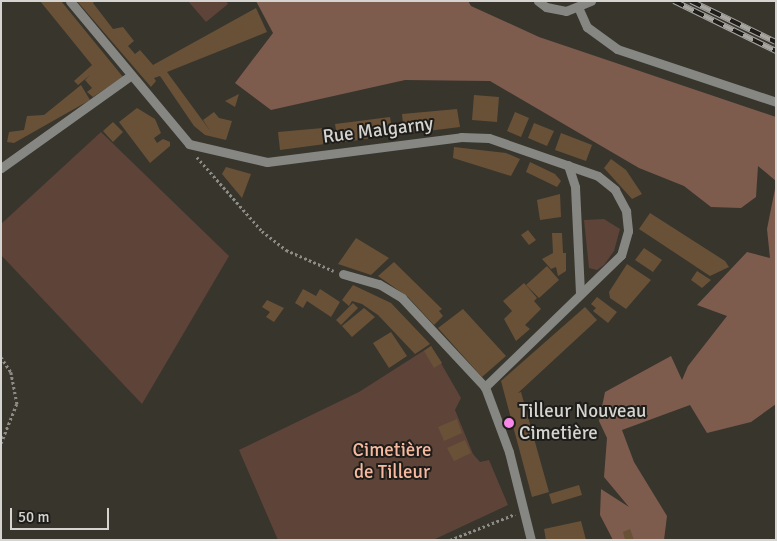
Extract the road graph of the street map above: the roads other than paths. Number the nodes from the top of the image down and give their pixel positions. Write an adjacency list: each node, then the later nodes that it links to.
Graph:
1 (70, 1): 5 (street)
2 (538, 1): 4 (street)
3 (590, 1): 4 (street)
4 (578, 7): 6 (street)
5 (130, 76): 7 (street, Rue Malgarny); 8 (street)
6 (776, 102)
7 (568, 165): 10 (street); 10 (street, Rue Malgarny)
8 (1, 168)
9 (343, 274): 11 (street)
10 (580, 293): 11 (street, Rue Malgarny)
11 (485, 387): 12 (street)
12 (531, 540)

